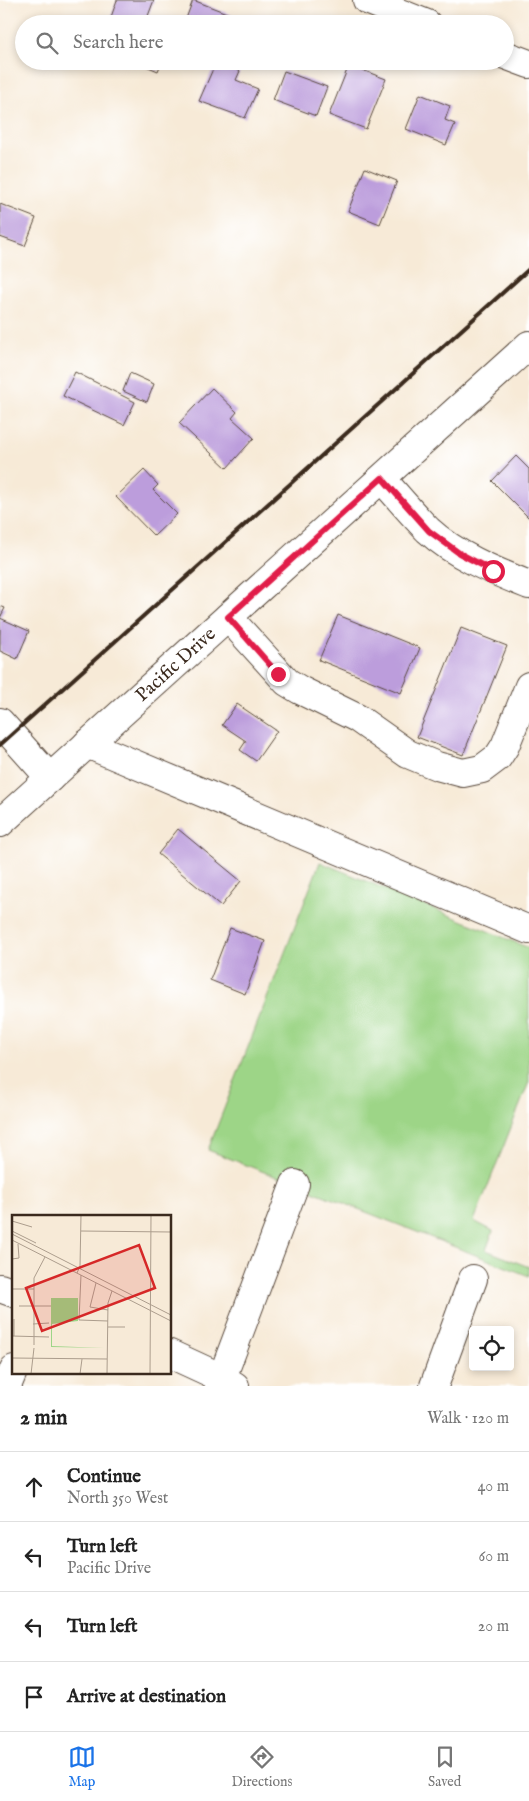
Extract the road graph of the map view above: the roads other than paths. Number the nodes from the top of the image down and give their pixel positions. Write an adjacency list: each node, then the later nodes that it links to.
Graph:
1 (368, 0): 2 (street)
2 (405, 15)
3 (514, 58): 4 (street)
4 (529, 64)
5 (529, 345): 6 (street, Pacific Drive)
6 (382, 478): 7 (street); 8 (street, Pacific Drive)
7 (529, 585)
8 (228, 617): 9 (street); 11 (street, Pacific Drive)
9 (529, 686)
10 (0, 722): 12 (street)
11 (87, 744): 12 (street, Pacific Drive); 14 (street)
12 (50, 778): 13 (street, Pacific Drive)
13 (0, 823)
14 (529, 930)
15 (295, 1184): 21 (street)
16 (474, 1279): 23 (street)
17 (0, 1288): 18 (street)
18 (12, 1292)
19 (171, 1355): 21 (street)
20 (12, 1374): 22 (street)
21 (225, 1383)
22 (7, 1386)
23 (434, 1386)

